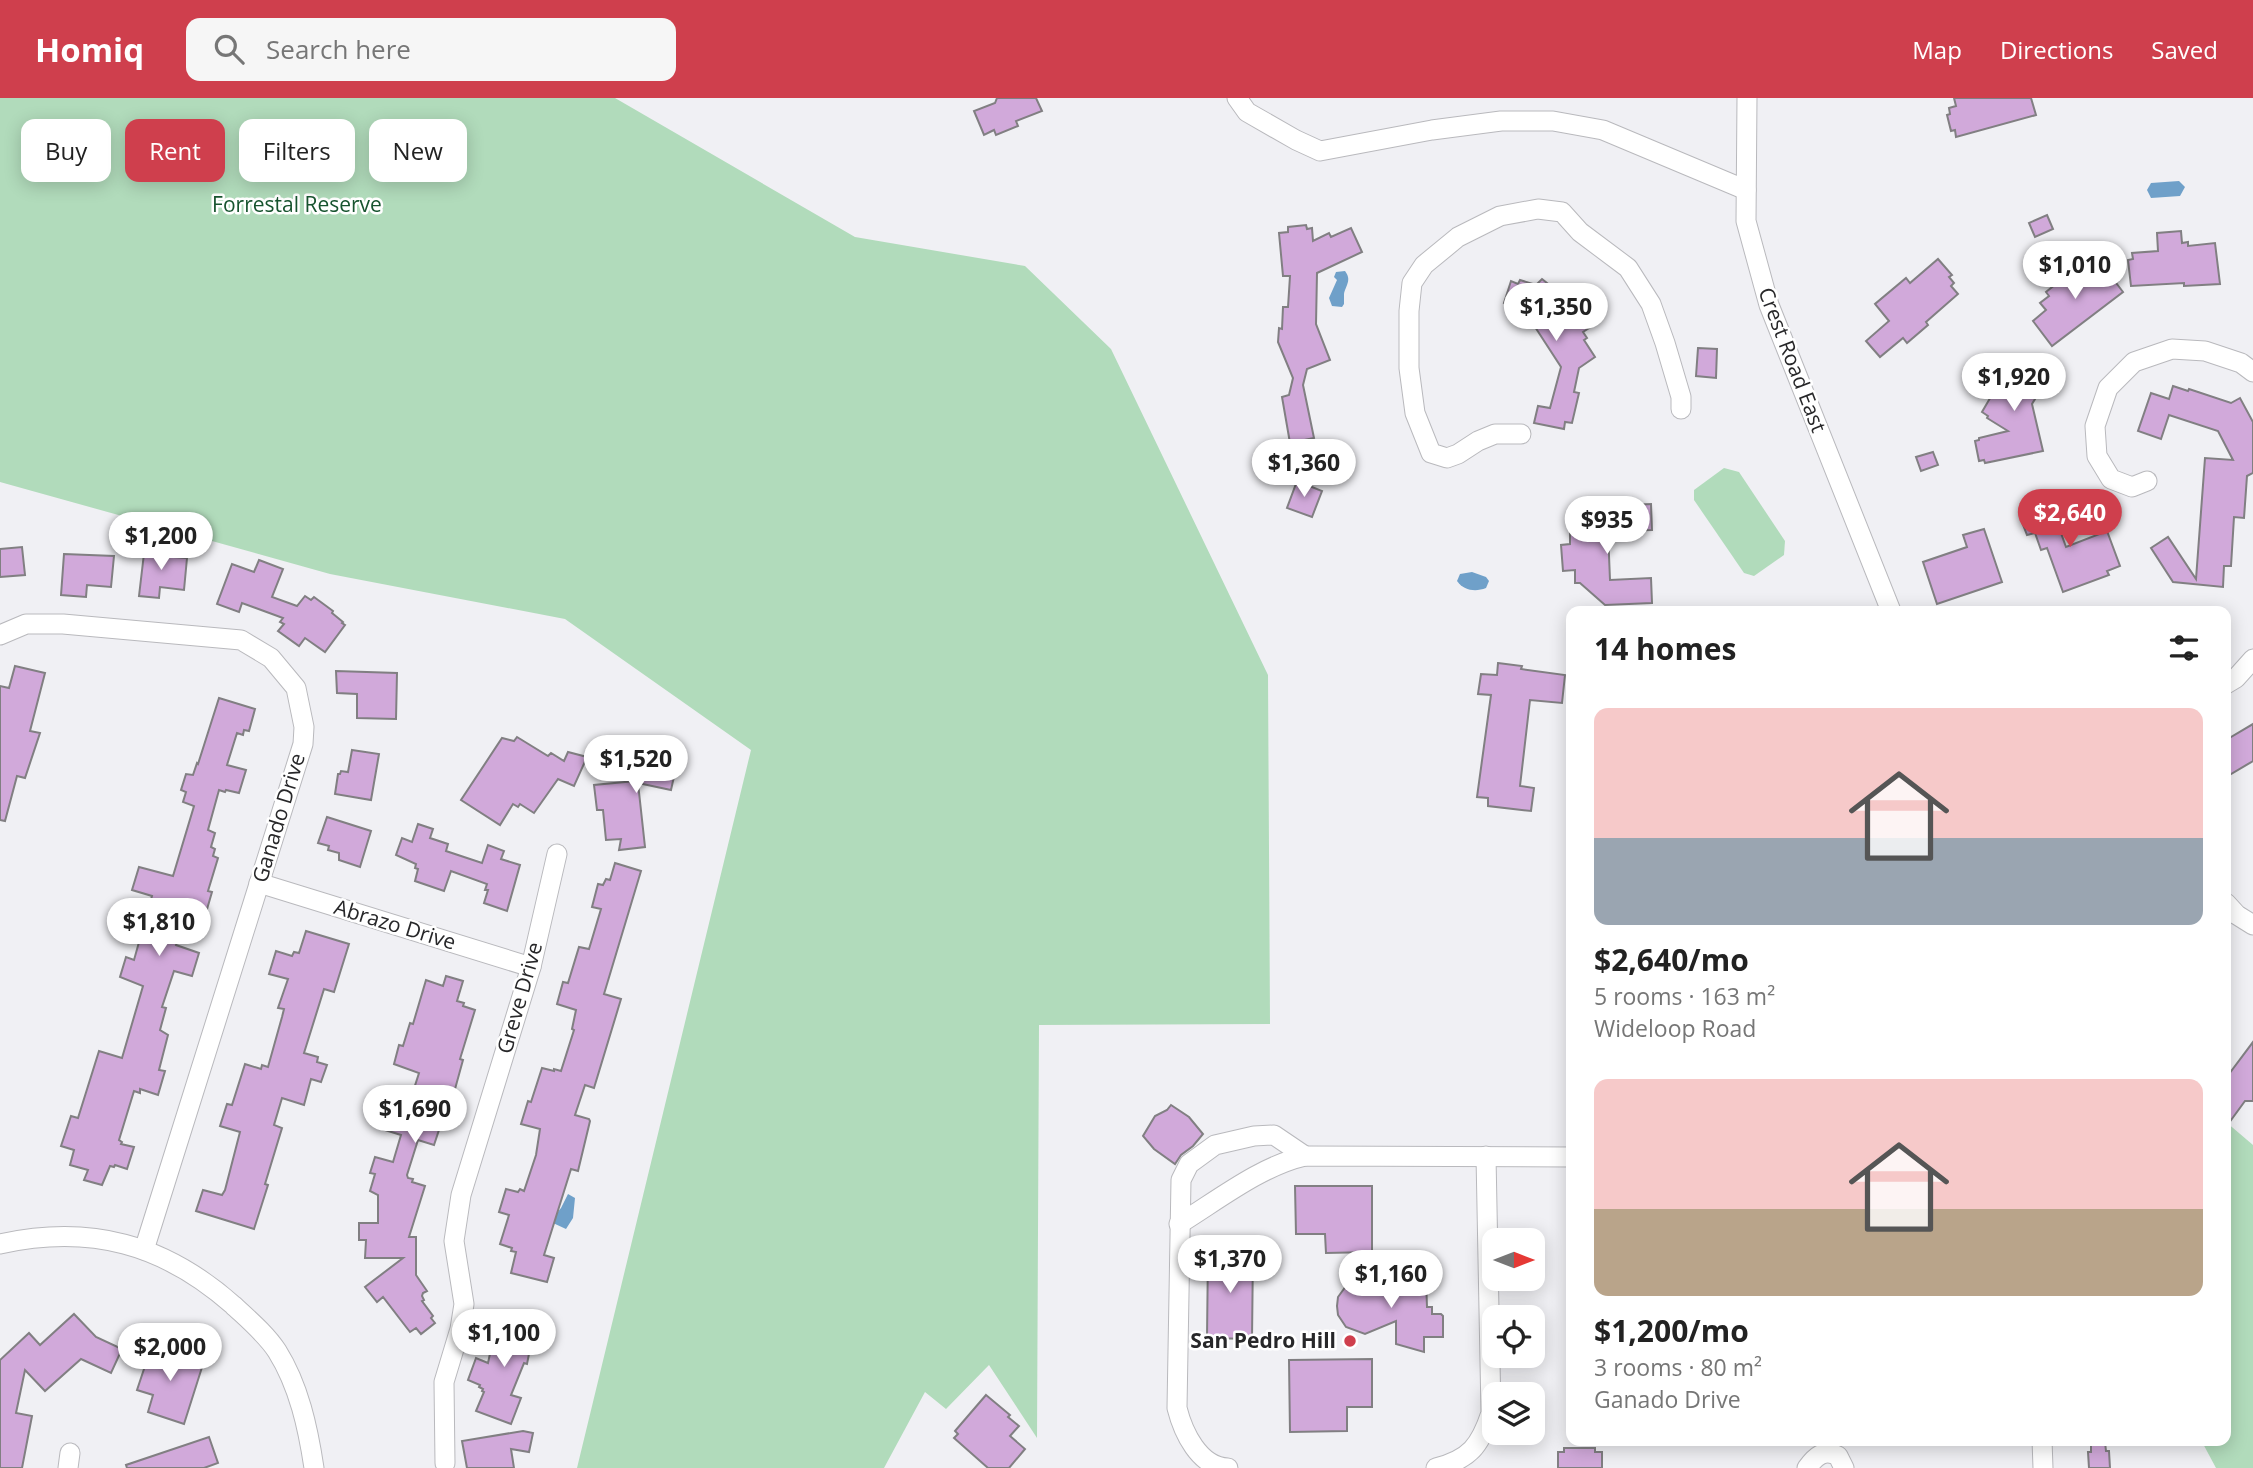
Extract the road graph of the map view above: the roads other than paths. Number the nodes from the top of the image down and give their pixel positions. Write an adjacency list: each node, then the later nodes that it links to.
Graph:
1 (1237, 98): 3 (street)
2 (1747, 98): 3 (street, Crest Road East)
3 (1745, 190): 8 (street, Crest Road East)
4 (2253, 372): 7 (street)
5 (1681, 409): 6 (street)
6 (1521, 434)
7 (2147, 481)
8 (1889, 606)
9 (0, 635): 13 (street, Ganado Drive)
10 (2253, 659): 11 (street)
11 (2231, 681)
12 (557, 854): 16 (street, Greve Drive)
13 (259, 884): 16 (street, Abrazo Drive); 22 (street, Ganado Drive)
14 (2231, 908): 15 (street)
15 (2253, 925)
16 (531, 968): 24 (street, Greve Drive)
17 (1305, 1156): 18 (street); 20 (street); 20 (street)
18 (1486, 1156): 19 (street); 27 (street)
19 (1566, 1157)
20 (1179, 1224): 26 (street)
21 (0, 1244): 22 (street)
22 (144, 1250): 25 (street)
23 (2042, 1446): 30 (street)
24 (445, 1463)
25 (314, 1468)
26 (1228, 1468)
27 (1436, 1468)
28 (1807, 1468): 29 (street)
29 (1844, 1468)
30 (2043, 1468)

